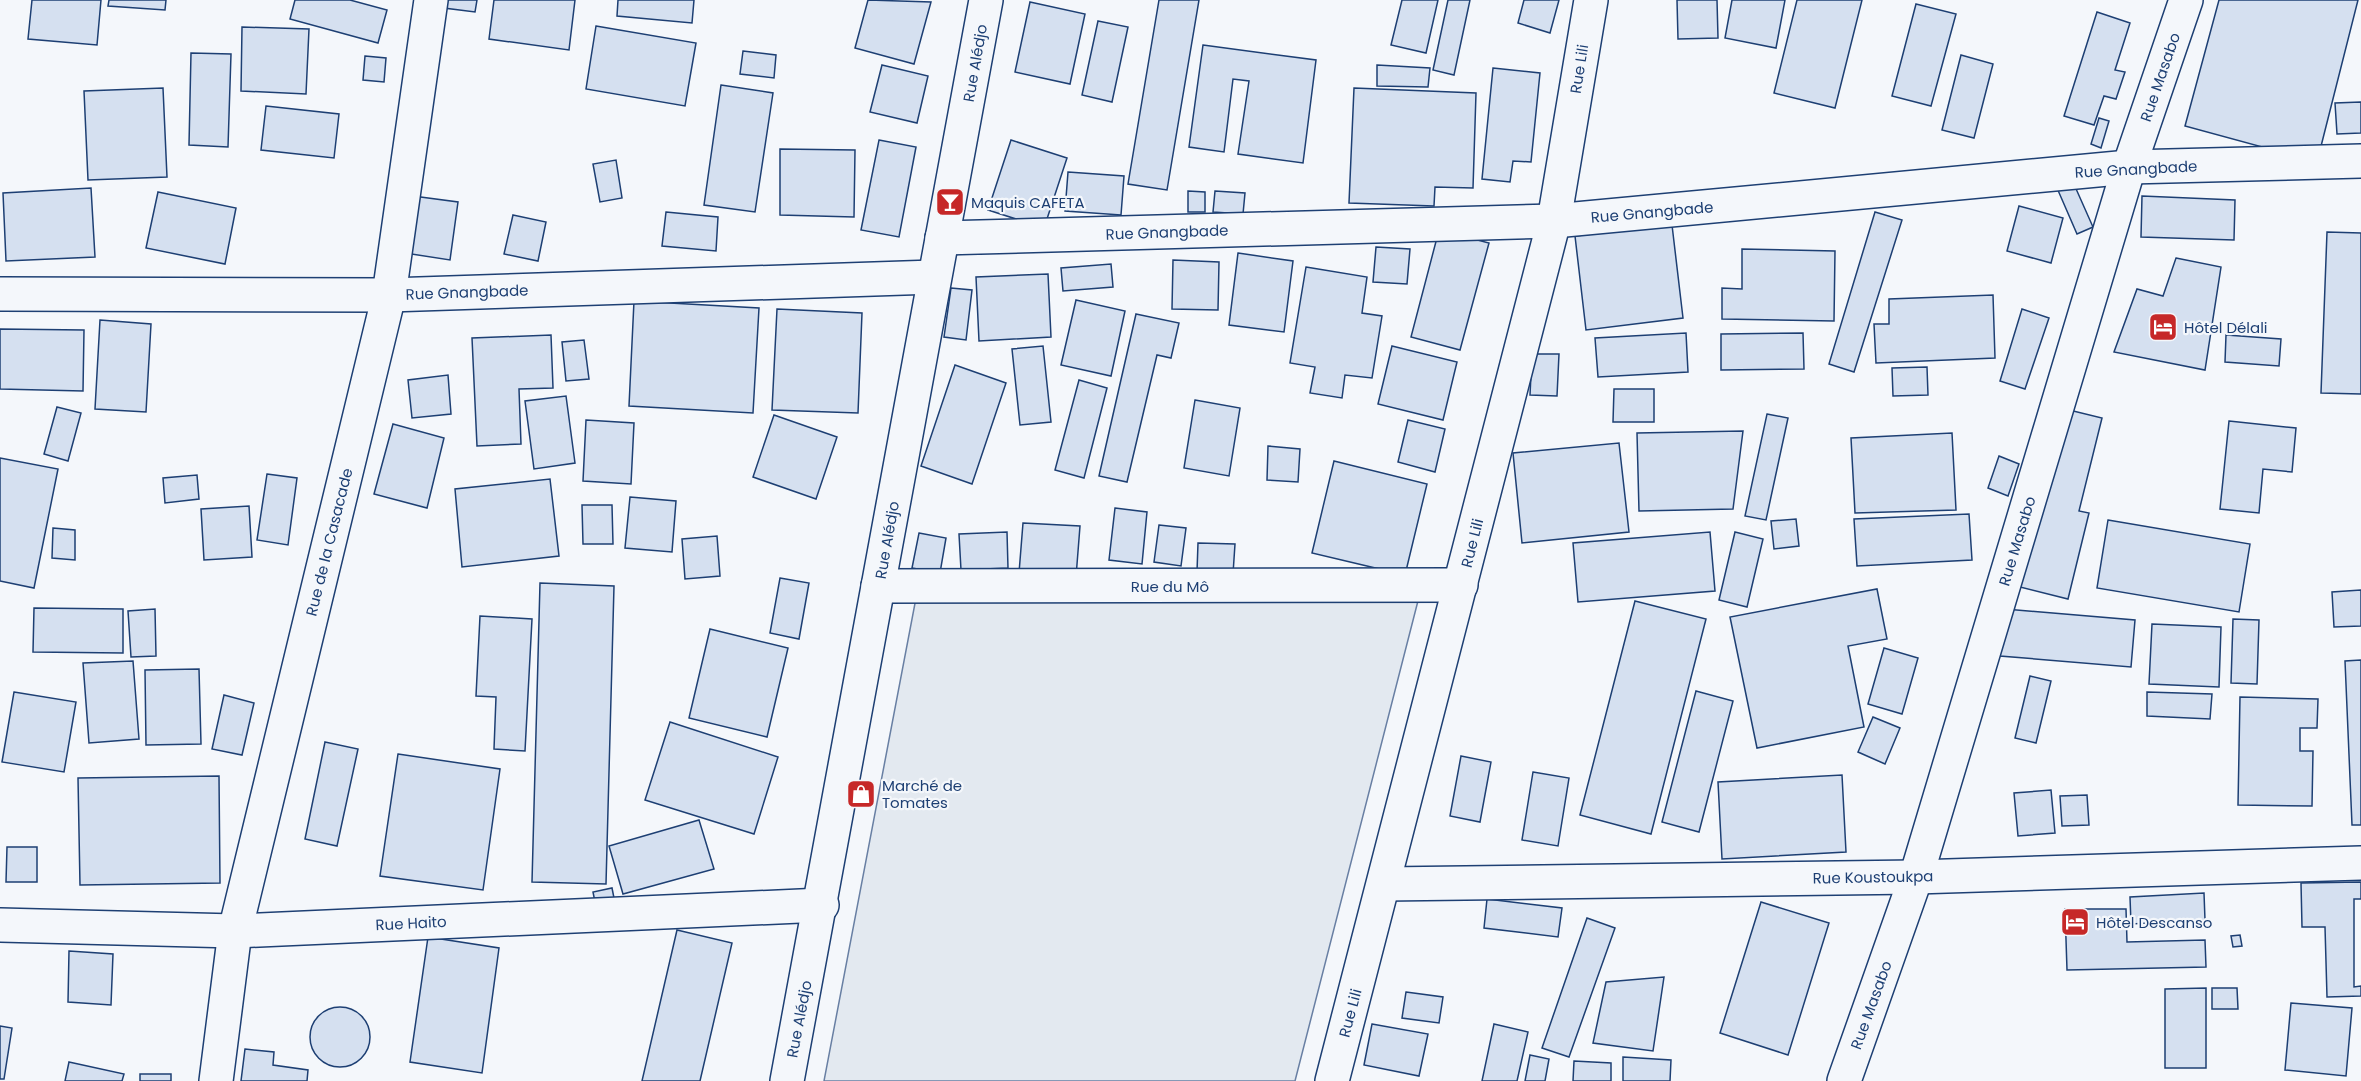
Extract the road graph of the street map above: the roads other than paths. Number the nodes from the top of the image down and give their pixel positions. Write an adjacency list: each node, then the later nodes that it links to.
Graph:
1 (431, 0): 11 (street, Rue de la Casacade)
2 (986, 0): 8 (street, Rue Alédjo)
3 (1591, 0): 7 (street, Rue Lili)
4 (2186, 0): 6 (street, Rue Masabo)
5 (2361, 161): 6 (street, Rue Gnangbade)
6 (2129, 167): 7 (street, Rue Gnangbade); 15 (street, Rue Masabo)
7 (1554, 221): 8 (street, Rue Gnangbade); 12 (street, Rue Lili)
8 (942, 238): 9 (street, Rue Alédjo)
9 (934, 277): 11 (street, Rue Gnangbade); 13 (street, Rue Alédjo)
10 (0, 294): 11 (street, Rue Gnangbade)
11 (389, 295): 19 (street, Rue de la Casacade)
12 (1461, 585): 13 (street, Rue du Mô); 16 (street, Rue Lili)
13 (878, 586): 17 (street, Rue Alédjo)
14 (2361, 863): 15 (street, Rue Koustoukpa)
15 (1916, 877): 16 (street, Rue Koustoukpa); 23 (street, Rue Masabo)
16 (1384, 884): 22 (street, Rue Lili)
17 (822, 904): 19 (street, Rue Haito); 21 (street, Rue Alédjo)
18 (0, 926): 19 (street, Rue Haito)
19 (235, 931): 20 (street, Rue de la Casacade)
20 (216, 1081)
21 (787, 1081)
22 (1332, 1081)
23 (1844, 1081)

